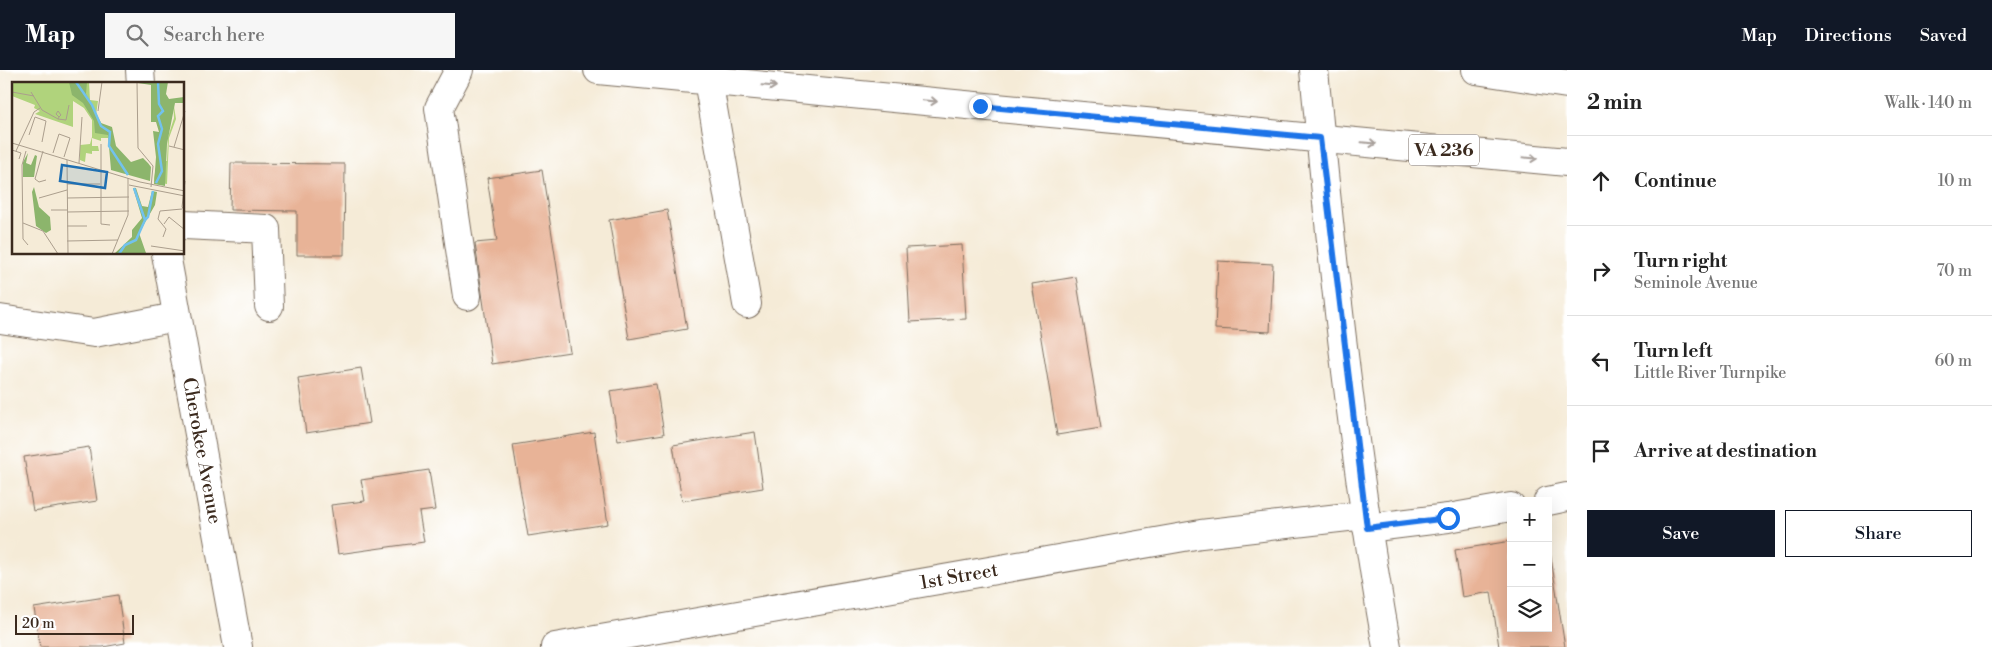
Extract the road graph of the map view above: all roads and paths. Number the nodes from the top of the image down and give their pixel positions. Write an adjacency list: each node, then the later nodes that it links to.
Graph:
1 (459, 70): 11 (street)
2 (598, 70): 5 (street, VA 236)
3 (1314, 70): 7 (street)
4 (1476, 70): 6 (street)
5 (708, 80): 7 (street, VA 236, one-way to 7); 12 (street)
6 (1567, 84)
7 (1320, 138): 8 (street, VA 236, one-way to 8); 19 (street)
8 (1567, 162)
9 (185, 225): 13 (street)
10 (166, 255): 14 (street, Cherokee Avenue)
11 (467, 296)
12 (747, 304)
13 (269, 306)
14 (176, 317): 15 (street); 20 (street, Cherokee Avenue)
15 (0, 319)
16 (1567, 497): 17 (street)
17 (1552, 500)
18 (1507, 508): 19 (street, 1st Street)
19 (1366, 522): 21 (street, 1st Street); 22 (street)
20 (238, 647)
21 (555, 647)
22 (1387, 647)

